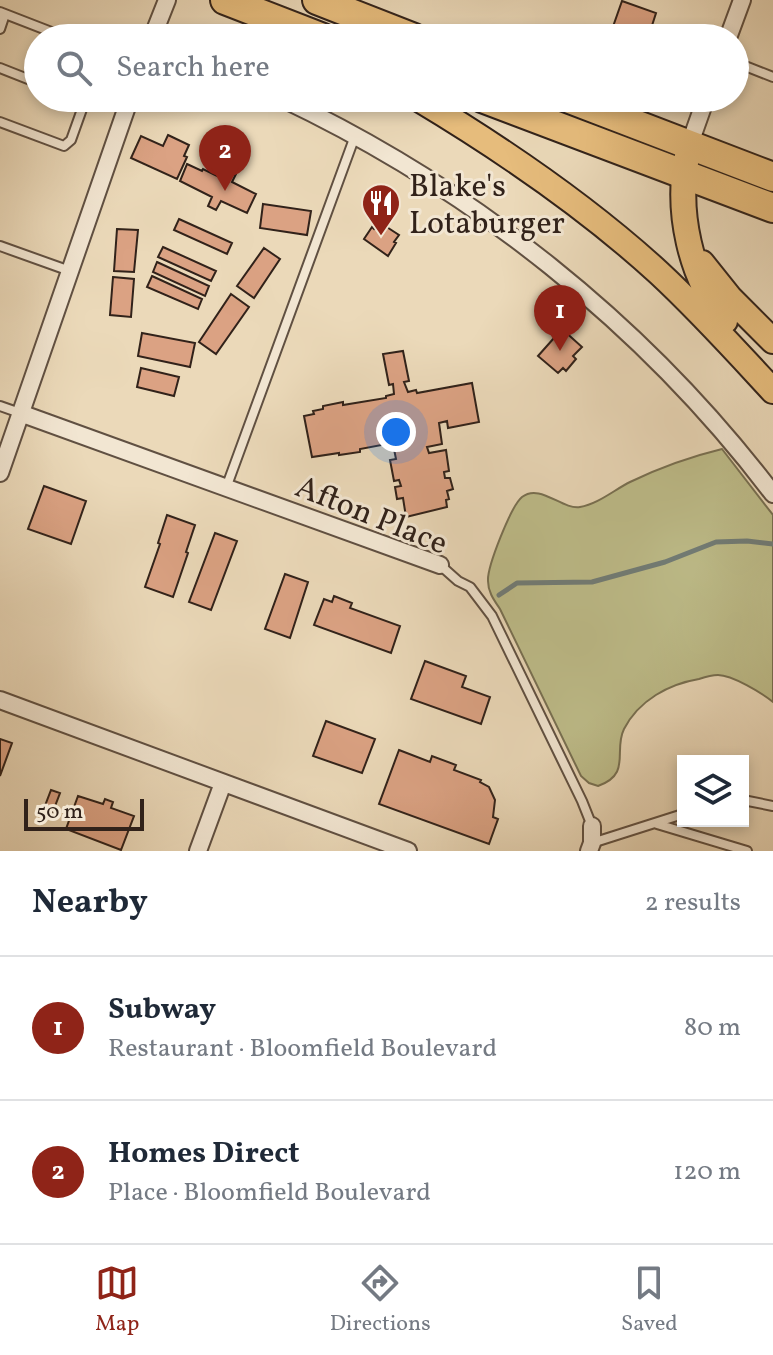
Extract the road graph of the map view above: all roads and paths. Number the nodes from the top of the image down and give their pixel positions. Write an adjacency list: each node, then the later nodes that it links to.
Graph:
1 (167, 0): 8 (street)
2 (225, 0): 6 (highway)
3 (317, 0): 11 (highway)
4 (742, 0): 12 (street)
5 (3, 13): 7 (lane); 13 (lane)
6 (266, 16): 9 (main road); 10 (highway)
7 (31, 24)
8 (158, 24)
9 (281, 24)
10 (287, 24)
11 (378, 24)
12 (733, 24)
13 (0, 29)
14 (0, 68): 16 (lane)
15 (749, 68): 17 (lane)
16 (24, 77)
17 (773, 77)
18 (79, 112): 25 (lane)
19 (125, 112): 33 (street)
20 (309, 112): 26 (street)
21 (439, 112): 36 (main road)
22 (519, 112): 28 (highway)
23 (603, 112): 27 (highway)
24 (701, 112): 27 (street)
25 (0, 122)
26 (355, 135): 40 (lane); 41 (street)
27 (689, 146): 28 (main road); 29 (highway)
28 (683, 174): 30 (highway); 32 (main road)
29 (773, 177)
30 (773, 208)
31 (0, 246): 33 (lane)
32 (691, 250): 34 (main road); 35 (main road)
33 (70, 271): 38 (street)
34 (773, 341)
35 (773, 378)
36 (773, 391)
37 (0, 406): 38 (lane)
38 (20, 413): 39 (street); 40 (street, Afton Place)
39 (0, 473)
40 (226, 488): 42 (street, Afton Place)
41 (773, 494)
42 (440, 565): 49 (lane, Afton Place)
43 (0, 700): 44 (street)
44 (223, 783): 51 (street); 52 (street)
45 (749, 801): 46 (lane)
46 (773, 806)
47 (677, 816): 48 (lane)
48 (656, 824): 50 (lane); 53 (lane)
49 (592, 826): 50 (street, Afton Place)
50 (590, 847)
51 (198, 851)
52 (408, 851)
53 (747, 851)

